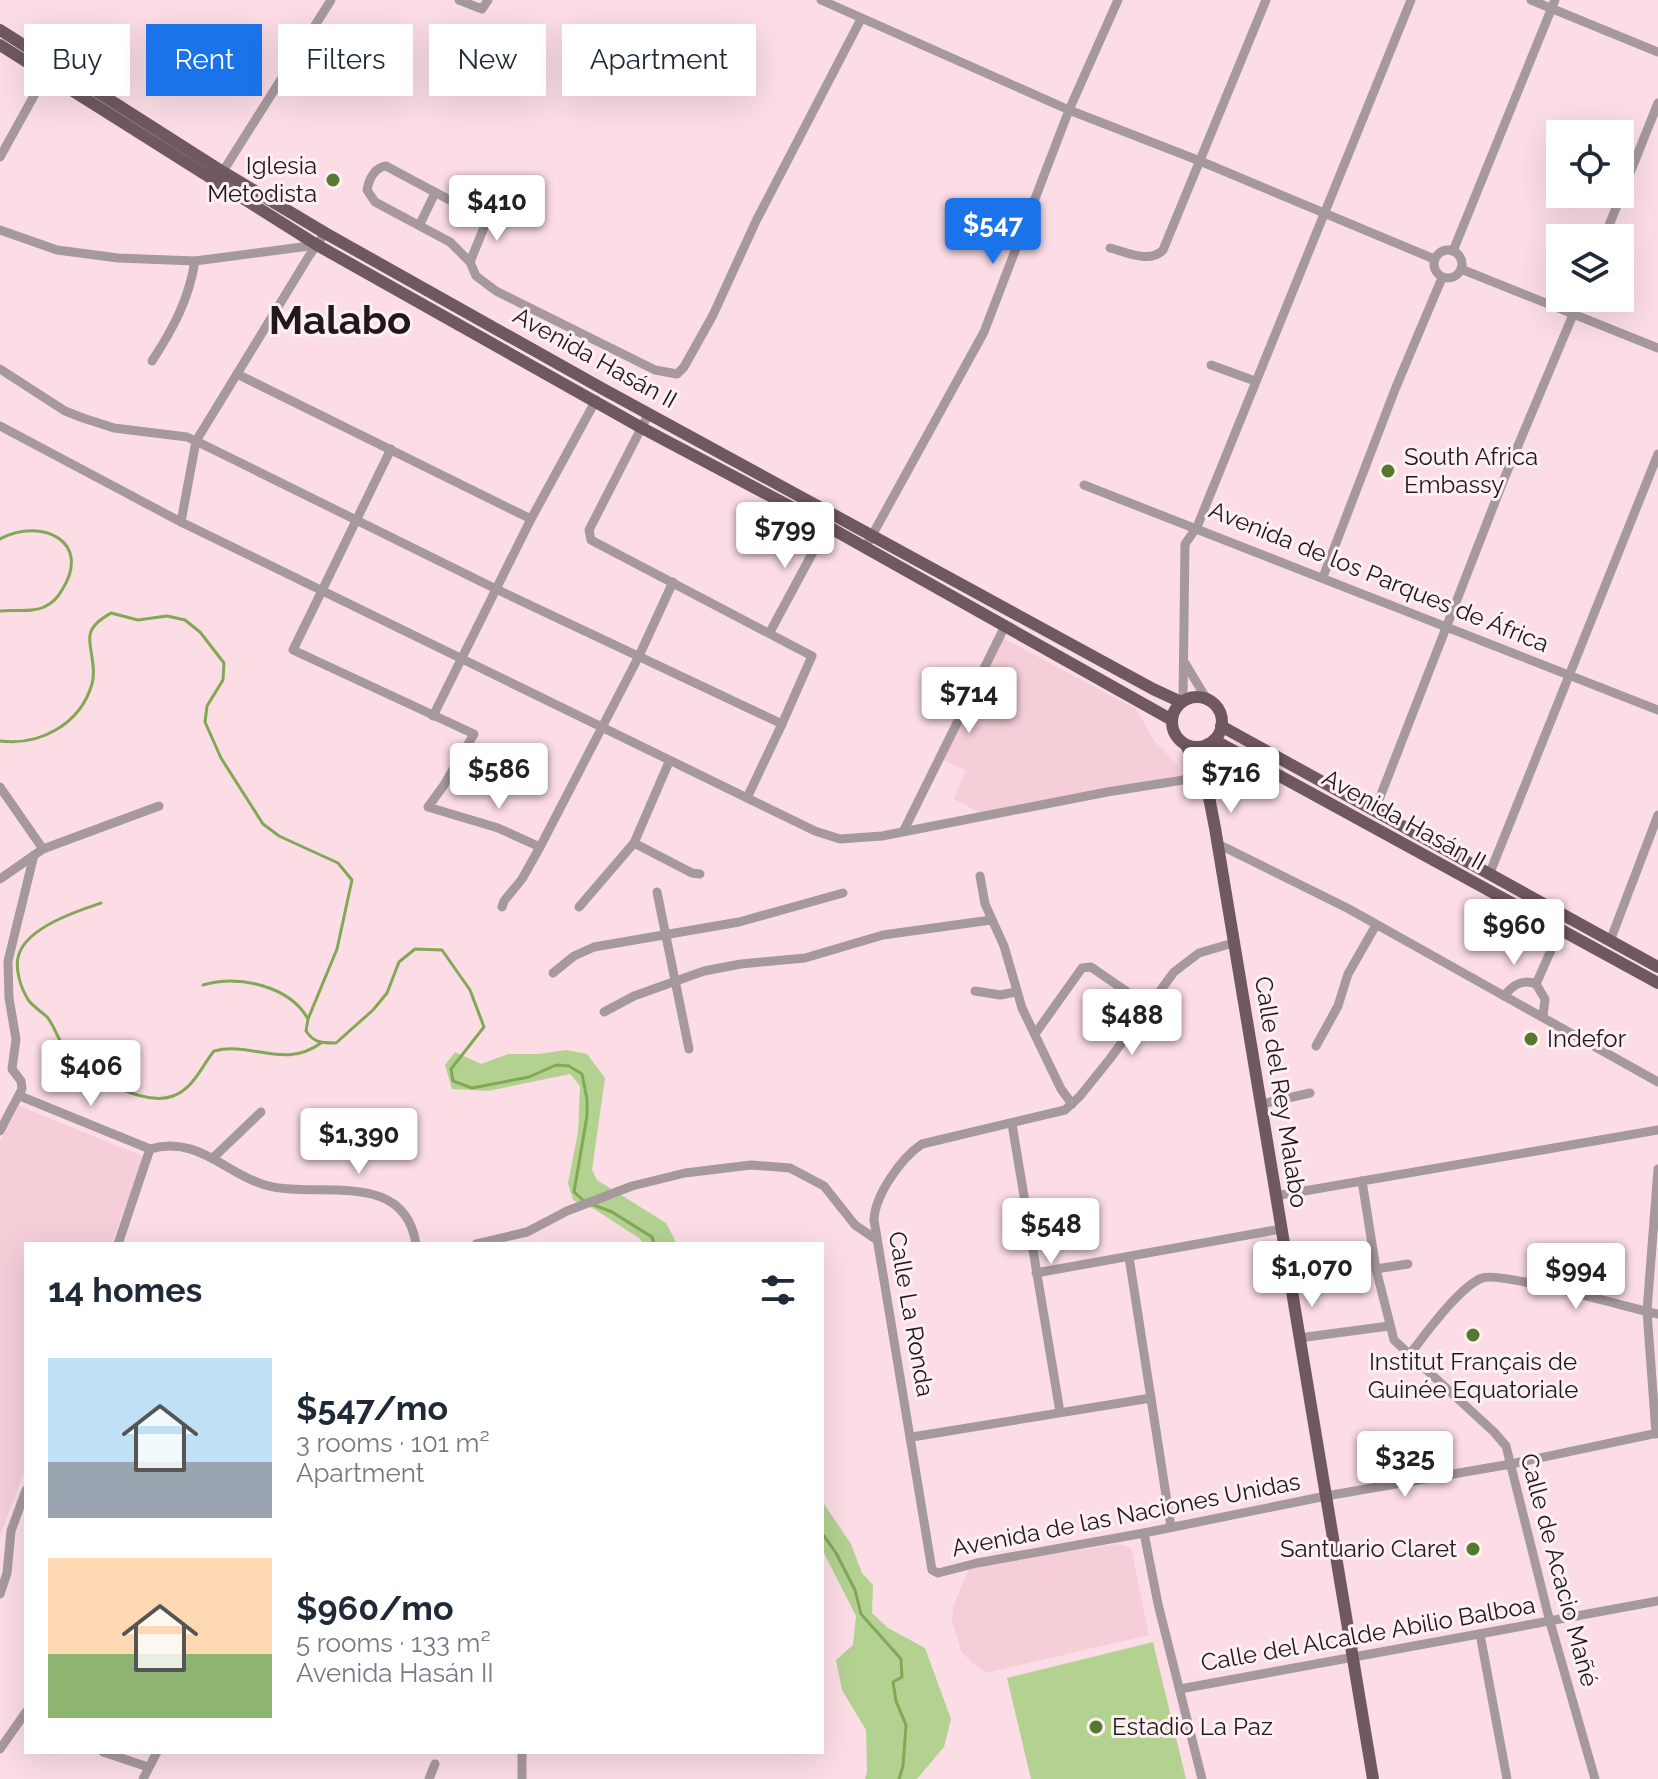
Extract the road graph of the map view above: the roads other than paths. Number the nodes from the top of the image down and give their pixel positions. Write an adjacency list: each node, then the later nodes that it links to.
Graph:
1 (331, 0): 21 (street)
2 (459, 0): 3 (street)
3 (488, 0)
4 (821, 0): 10 (street)
5 (1118, 0): 18 (street)
6 (1266, 0): 20 (street)
7 (1411, 0): 23 (street)
8 (1531, 0): 9 (street)
9 (1553, 4): 13 (street); 29 (street)
10 (861, 19): 18 (street); 32 (street)
11 (0, 30): 21 (main road, Avenida Hasán II)
12 (0, 45): 14 (main road, Avenida Hasán II)
13 (1658, 52)
14 (24, 60)
15 (34, 96): 19 (street)
16 (83, 96): 21 (main road, Avenida Hasán II)
17 (1658, 103): 25 (street)
18 (1069, 110): 20 (street); 55 (street)
19 (0, 157)
20 (1200, 161): 23 (street); 28 (street)
21 (220, 177): 27 (main road, Avenida Hasán II)
22 (435, 193): 24 (street); 24 (street); 32 (street)
23 (1324, 213): 30 (street); 41 (street)
24 (420, 224): 32 (street)
25 (1610, 224)
26 (0, 230): 31 (street)
27 (321, 239): 31 (street); 40 (street); 42 (main road, Avenida Hasán II); 43 (main road, Avenida Hasán II)
28 (1110, 248)
29 (1453, 251): 30 (street); 33 (street)
30 (1434, 259): 34 (street)
31 (195, 261): 37 (street)
32 (470, 262)
33 (1461, 269): 34 (street); 35 (street)
34 (1442, 278): 57 (street)
35 (1574, 314): 36 (street); 62 (street)
36 (1658, 348)
37 (152, 361)
38 (1211, 365): 41 (street)
39 (0, 369): 46 (street)
40 (237, 374): 46 (street); 47 (street)
41 (1255, 381): 54 (street)
42 (596, 400): 45 (main road, Avenida Hasán II); 51 (street)
43 (649, 413): 45 (street); 55 (main road, Avenida Hasán II)
44 (0, 426): 52 (street)
45 (642, 428): 53 (main road, Avenida Hasán II); 58 (street)
46 (196, 441): 50 (street); 52 (street)
47 (391, 449): 50 (street); 51 (street)
48 (1658, 454): 67 (street)
49 (1084, 485): 54 (street, Avenida de los Parques de África)
50 (357, 518): 59 (street); 60 (street)
51 (531, 519): 59 (street)
52 (181, 522): 60 (street)
53 (827, 526): 56 (main road, Avenida Hasán II); 63 (street)
54 (1197, 527): 57 (street, Avenida de los Parques de África); 66 (street)
55 (873, 536): 56 (street); 69 (main road, Avenida Hasán II)
56 (866, 548): 61 (main road, Avenida Hasán II)
57 (1323, 577): 62 (street, Avenida de los Parques de África)
58 (673, 582): 63 (street); 64 (street)
59 (496, 589): 64 (street); 65 (street)
60 (322, 590): 65 (street); 71 (street)
61 (1005, 626): 72 (main road, Avenida Hasán II); 86 (street)
62 (1447, 626): 67 (street, Avenida de los Parques de África); 84 (street)
63 (770, 632): 73 (street)
64 (639, 656): 73 (street); 75 (street)
65 (461, 658): 71 (street); 75 (street)
66 (1185, 663): 68 (street); 69 (street)
67 (1569, 674): 70 (street, Avenida de los Parques de África); 93 (street)
68 (1206, 698): 69 (main road); 74 (main road)
69 (1182, 701): 72 (main road)
70 (1658, 710)
71 (433, 716): 89 (street)
72 (1172, 720): 77 (main road)
73 (782, 724): 82 (street)
74 (1221, 726): 76 (main road); 84 (main road, Avenida Hasán II)
75 (602, 728): 78 (street); 89 (street)
76 (1211, 742): 77 (main road); 81 (main road, Calle del Rey Malabo); 102 (main road, Avenida Hasán II)
77 (1186, 745): 79 (main road, Calle del Rey Malabo)
78 (669, 762): 82 (street); 87 (street)
79 (1202, 777): 81 (main road, Calle del Rey Malabo); 86 (street)
80 (0, 787): 90 (street)
81 (1208, 792): 88 (main road, Calle del Rey Malabo)
82 (747, 798): 86 (street)
83 (159, 806): 90 (street)
84 (1375, 810): 93 (main road, Avenida Hasán II)
85 (1658, 815): 104 (street)
86 (904, 830)
87 (634, 843): 92 (street); 99 (street)
88 (1218, 844): 101 (street); 105 (main road, Calle del Rey Malabo)
89 (540, 847): 98 (street)
90 (43, 849): 91 (street)
91 (34, 855): 95 (street); 106 (street)
92 (700, 874)
93 (1489, 875): 104 (main road, Avenida Hasán II)
94 (980, 876): 100 (street)
95 (0, 879)
96 (657, 892): 103 (street)
97 (843, 893): 103 (street)
98 (502, 907)
99 (579, 907)
100 (991, 920): 109 (street); 113 (street)
101 (1376, 925): 114 (street); 119 (street)
102 (1560, 930): 110 (main road, Avenida Hasán II); 111 (street)
103 (666, 934): 108 (street); 109 (street)
104 (1610, 941): 107 (main road, Avenida Hasán II)
105 (1233, 943): 115 (street); 125 (main road, Calle del Rey Malabo)
106 (4, 958): 123 (street)
107 (1658, 967)
108 (553, 973)
109 (676, 981): 116 (street); 120 (street)
110 (1658, 983)
111 (1536, 984): 114 (street); 117 (street)
112 (975, 991): 113 (street)
113 (1016, 992): 118 (street)
114 (1504, 996): 117 (street)
115 (1149, 1007): 118 (street); 124 (street)
116 (604, 1012)
117 (1543, 1017): 121 (street)
118 (1035, 1034): 124 (street)
119 (1316, 1046)
120 (689, 1049)
121 (1658, 1082)
122 (1310, 1093): 125 (street)
123 (20, 1096): 129 (street); 130 (street)
124 (1072, 1104): 127 (street, Calle La Ronda)
125 (1262, 1104): 134 (main road, Calle del Rey Malabo)
126 (261, 1112): 131 (street)
127 (1012, 1124): 135 (street, Calle La Ronda); 145 (street)
128 (1658, 1130): 133 (street)
129 (0, 1131)
130 (150, 1149): 131 (street); 139 (street)
131 (214, 1157): 140 (street)
132 (1658, 1169): 146 (street)
133 (1362, 1181): 134 (street); 144 (street, Calle de Acacio Mañé)
134 (1275, 1196): 137 (main road, Calle del Rey Malabo)
135 (874, 1220): 136 (street); 138 (street, Calle La Ronda)
136 (855, 1225): 138 (street); 141 (street)
137 (1281, 1229): 142 (street); 149 (main road, Calle del Rey Malabo)
138 (877, 1240): 154 (street, Calle La Ronda)
139 (119, 1242)
140 (416, 1242)
141 (484, 1242)
142 (1129, 1257): 145 (street); 151 (street)
143 (1408, 1264): 144 (street)
144 (1376, 1269): 148 (street, Calle de Acacio Mañé)
145 (1036, 1273): 152 (street)
146 (1647, 1311): 147 (street); 150 (street); 153 (street)
147 (1658, 1314)
148 (1389, 1326): 149 (street); 150 (street, Calle de Acacio Mañé)
149 (1299, 1338): 157 (main road, Calle del Rey Malabo)
150 (1409, 1355): 155 (street, Calle de Acacio Mañé)
151 (1151, 1398): 152 (street); 158 (street)
152 (1060, 1412): 154 (street)
153 (1657, 1434): 155 (street, Avenida de las Naciones Unidas)
154 (912, 1437): 160 (street, Calle La Ronda)
155 (1511, 1464): 157 (street, Avenida de las Naciones Unidas); 163 (street, Calle de Acacio Mañé)
156 (24, 1495): 161 (street)
157 (1326, 1496): 158 (street, Avenida de las Naciones Unidas); 165 (main road, Calle del Rey Malabo)
158 (1171, 1527): 159 (street, Avenida de las Naciones Unidas)
159 (1144, 1533): 160 (street, Avenida de las Naciones Unidas); 166 (street)
160 (932, 1570)
161 (0, 1594)
162 (1658, 1601): 163 (street, Calle del Alcalde Abilio Balboa)
163 (1550, 1622): 164 (street, Calle del Alcalde Abilio Balboa); 180 (street, Calle de Acacio Mañé)
164 (1480, 1634): 165 (street, Calle del Alcalde Abilio Balboa); 179 (street)
165 (1351, 1658): 166 (street, Calle del Alcalde Abilio Balboa); 178 (main road, Calle del Rey Malabo)
166 (1180, 1689): 177 (street)
167 (22, 1724): 168 (street)
168 (0, 1749)
169 (109, 1754): 173 (street)
170 (156, 1754): 173 (street)
171 (522, 1754): 176 (street)
172 (435, 1764): 175 (street)
173 (148, 1767): 174 (street)
174 (143, 1779)
175 (429, 1779)
176 (522, 1779)
177 (1202, 1779)
178 (1373, 1779)
179 (1507, 1779)
180 (1595, 1779)

